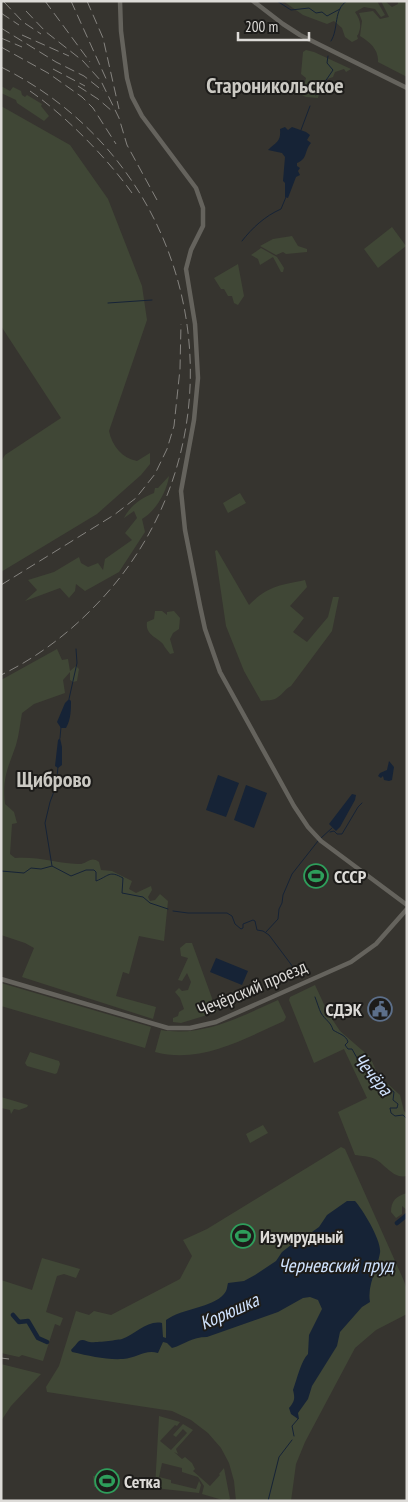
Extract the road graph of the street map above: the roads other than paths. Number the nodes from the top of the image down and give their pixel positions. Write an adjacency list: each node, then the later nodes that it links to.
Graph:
1 (120, 1): 5 (main road)
2 (253, 1): 4 (main road)
3 (257, 1): 4 (main road)
4 (407, 86)
5 (407, 907): 6 (main road, Чечёрский проезд)
6 (1, 979)

